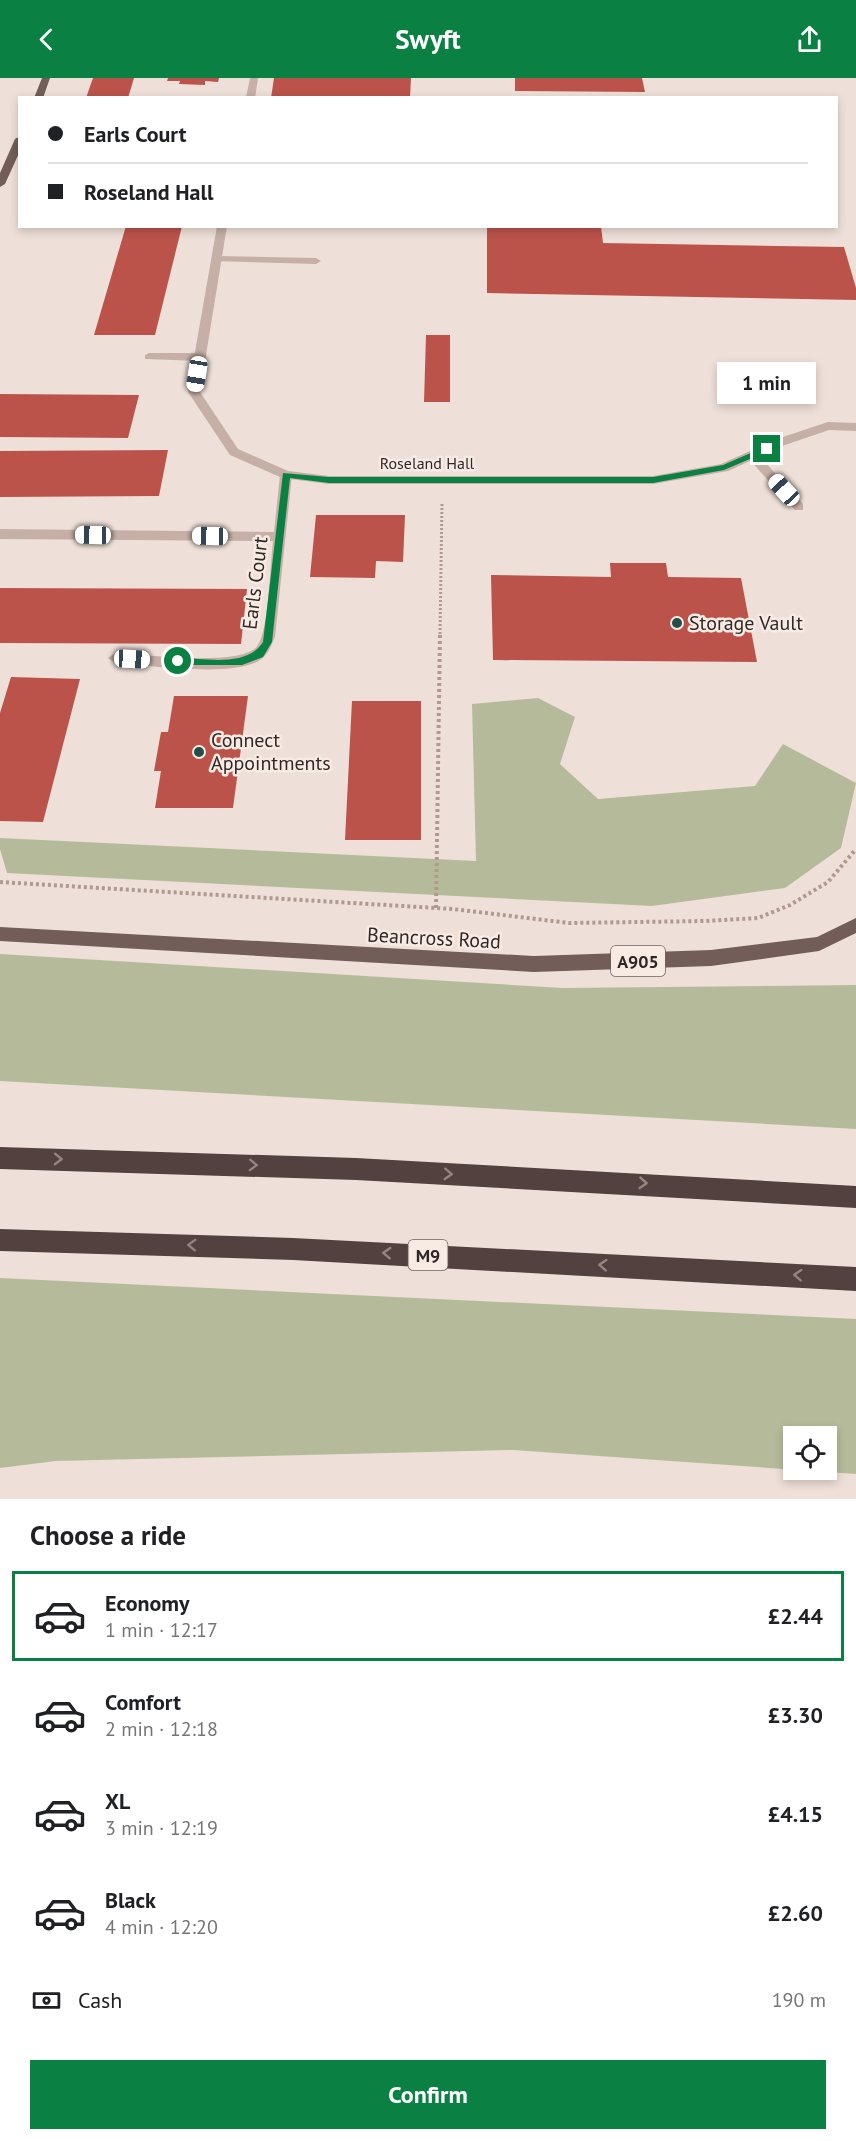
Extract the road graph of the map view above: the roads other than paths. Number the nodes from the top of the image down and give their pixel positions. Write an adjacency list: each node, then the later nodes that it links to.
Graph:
1 (46, 78): 3 (main road)
2 (254, 78): 4 (street)
3 (39, 96)
4 (250, 96)
5 (18, 144): 6 (main road)
6 (0, 184)
7 (222, 228): 8 (street, Roseland Hall)
8 (217, 259): 9 (street); 11 (street, Roseland Hall)
9 (316, 261)
10 (149, 357): 11 (street)
11 (200, 357): 14 (street, Roseland Hall)
12 (856, 427): 13 (street, Roseland Hall)
13 (752, 455): 14 (street, Roseland Hall); 15 (street)
14 (286, 475): 17 (street, Earls Court)
15 (799, 507)
16 (0, 534): 17 (street)
17 (280, 537): 18 (street, Earls Court)
18 (116, 658)
19 (856, 925): 20 (main road, Beancross Road / A905)
20 (1, 935)
21 (0, 1158): 22 (highway, one-way to 22)
22 (856, 1197)
23 (0, 1240): 24 (highway, M9, one-way to 23)
24 (856, 1279)

